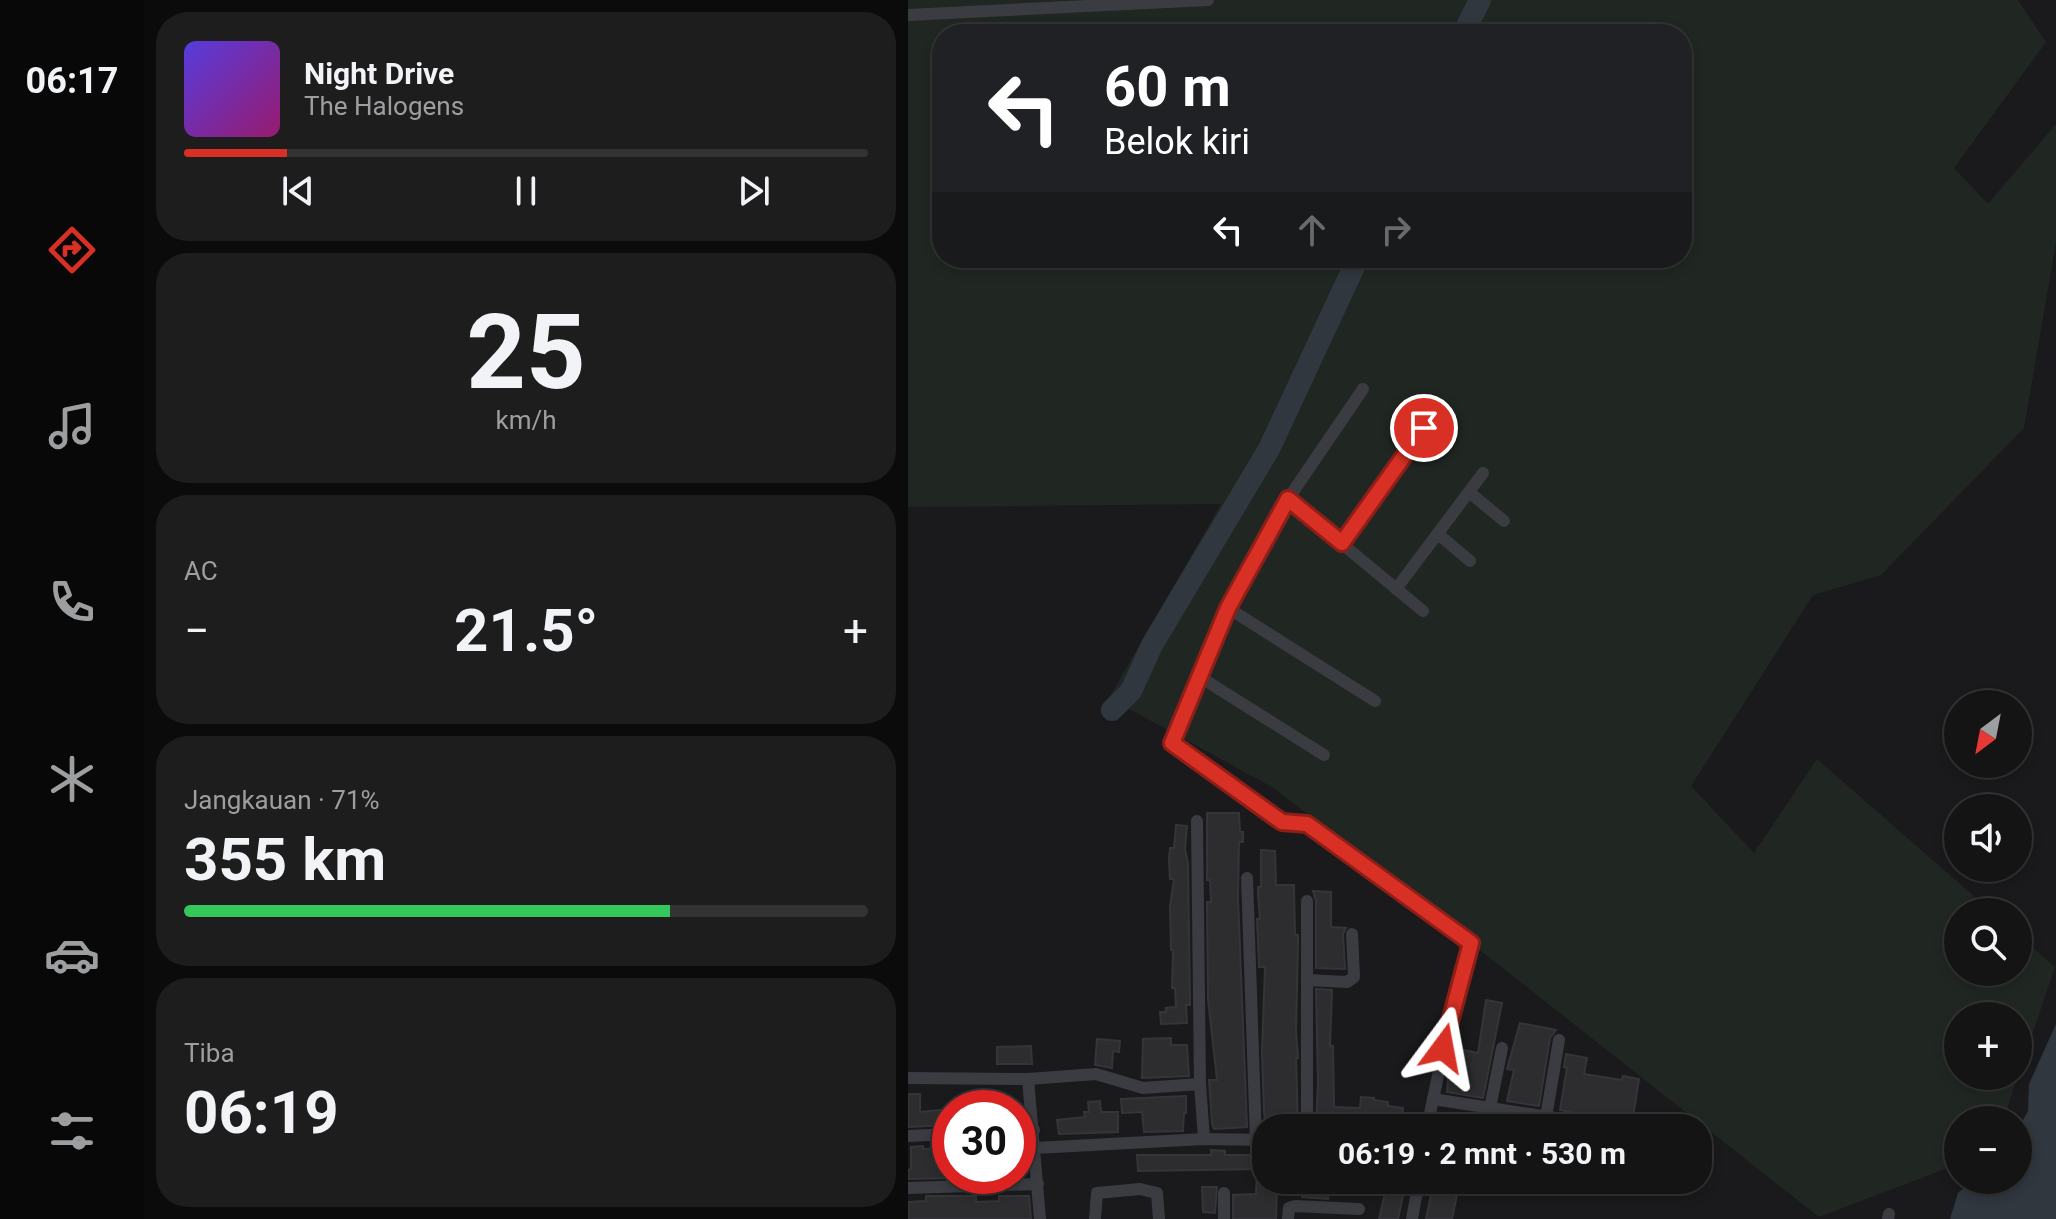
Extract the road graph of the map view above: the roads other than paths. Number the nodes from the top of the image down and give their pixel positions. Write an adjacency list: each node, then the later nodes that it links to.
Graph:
1 (910, 0): 3 (street)
2 (1208, 0): 3 (street)
3 (910, 15)
4 (1363, 389): 8 (street)
5 (1424, 428): 11 (street)
6 (1483, 473): 7 (street)
7 (1469, 492): 9 (street); 10 (street)
8 (1288, 499): 11 (street); 14 (street)
9 (1504, 521)
10 (1438, 534): 12 (street); 13 (street)
11 (1342, 543): 13 (street)
12 (1470, 561)
13 (1396, 589): 15 (street)
14 (1228, 608): 16 (street); 17 (street)
15 (1423, 611)
16 (1200, 677): 18 (street); 31 (street)
17 (1375, 701)
18 (1324, 755)
19 (1197, 821): 29 (street)
20 (1247, 878): 33 (street)
21 (1307, 901): 23 (street)
22 (1352, 934): 23 (street)
23 (1307, 980): 34 (street)
24 (1559, 1040): 37 (street)
25 (1502, 1048): 32 (street)
26 (908, 1064): 27 (street)
27 (908, 1078): 28 (street)
28 (1028, 1079): 29 (street); 30 (street)
29 (1200, 1084): 40 (street)
30 (1029, 1090)
31 (1433, 1099): 32 (street); 35 (street)
32 (1490, 1108): 36 (street)
33 (1260, 1114)
34 (1307, 1114)
35 (1430, 1114)
36 (1527, 1114)
37 (1547, 1114)
38 (932, 1135): 39 (street)
39 (908, 1136)
40 (1204, 1139): 41 (street); 42 (street)
41 (1252, 1140)
42 (1036, 1148)
43 (1036, 1160): 44 (street)
44 (1038, 1184): 45 (street); 49 (street)
45 (908, 1188)
46 (1224, 1193): 52 (street)
47 (1416, 1194): 54 (street)
48 (1359, 1209): 53 (street)
49 (1040, 1219)
50 (1095, 1219): 51 (street)
51 (1159, 1219)
52 (1224, 1219)
53 (1288, 1219)
54 (1412, 1219)

